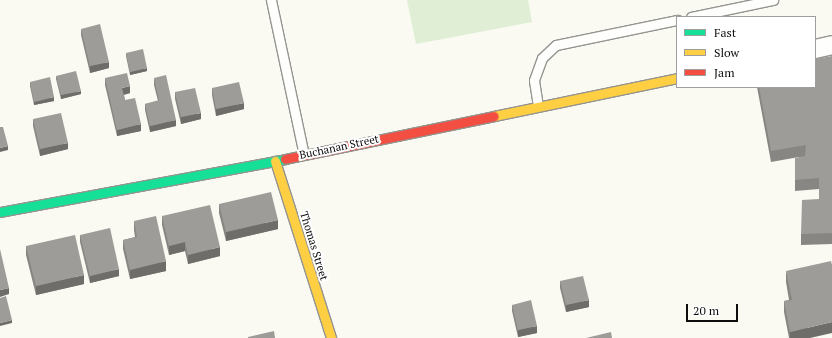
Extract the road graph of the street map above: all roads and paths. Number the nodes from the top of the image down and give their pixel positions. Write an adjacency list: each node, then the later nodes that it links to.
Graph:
1 (271, 0): 9 (lane)
2 (773, 0): 3 (lane)
3 (697, 16)
4 (676, 20): 8 (lane)
5 (832, 46): 6 (street)
6 (816, 49)
7 (676, 78): 8 (street, Buchanan Street)
8 (538, 106): 9 (street, Buchanan Street)
9 (304, 155): 10 (street, Buchanan Street)
10 (275, 161): 11 (street, Buchanan Street); 12 (street, Thomas Street)
11 (0, 212)
12 (331, 338)

